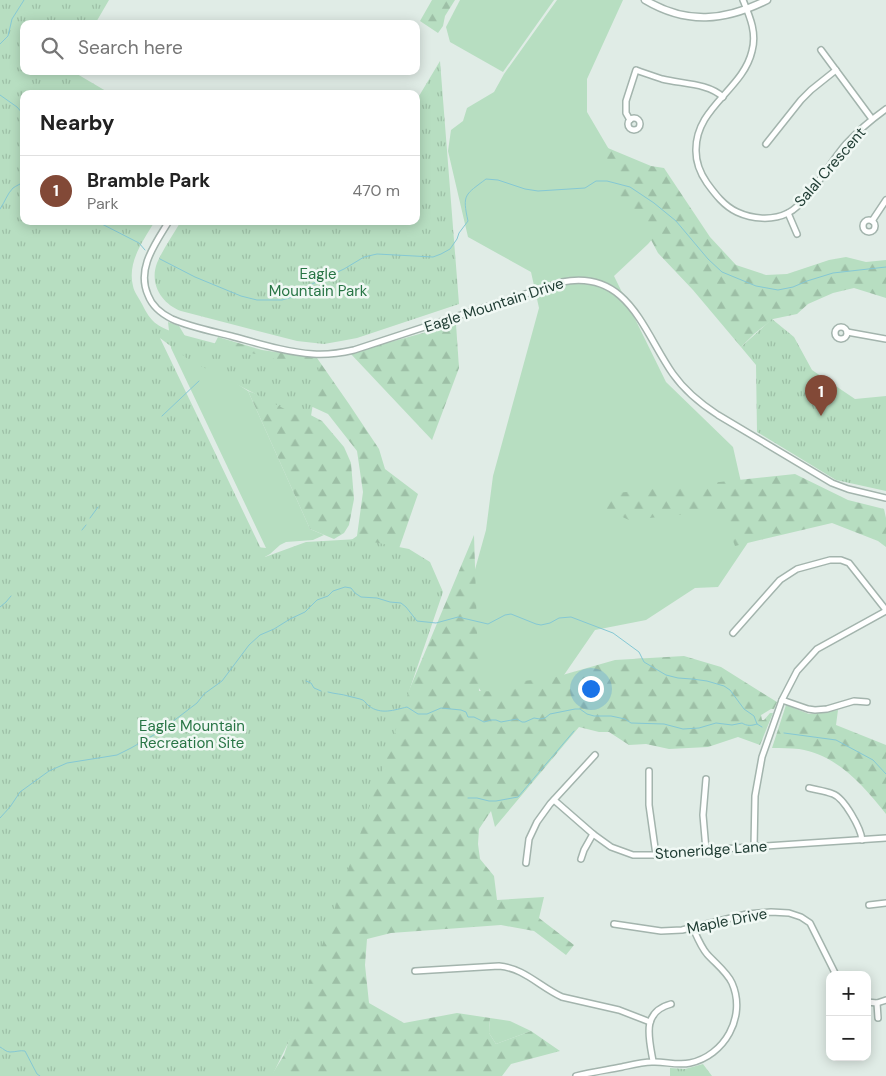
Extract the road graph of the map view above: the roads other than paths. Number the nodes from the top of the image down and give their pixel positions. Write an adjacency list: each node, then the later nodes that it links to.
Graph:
1 (645, 0): 4 (street)
2 (743, 0): 4 (street, Salal Crescent)
3 (767, 0): 4 (street)
4 (747, 9): 7 (street, Salal Crescent)
5 (821, 50): 6 (street)
6 (836, 70): 9 (street); 11 (street)
7 (723, 97): 10 (street); 13 (street, Salal Crescent)
8 (886, 109): 9 (street, Salal Crescent)
9 (872, 119): 13 (street, Salal Crescent)
10 (630, 120)
11 (766, 144)
12 (885, 202): 14 (street)
13 (788, 213): 16 (street)
14 (872, 221)
15 (167, 225): 19 (street, Eagle Mountain Drive)
16 (797, 234)
17 (847, 332): 18 (street)
18 (886, 339)
19 (886, 498)
20 (886, 610): 21 (street); 22 (street)
21 (733, 633)
22 (782, 700): 23 (street); 32 (street)
23 (867, 702)
24 (595, 755): 28 (street)
25 (649, 771): 34 (street)
26 (706, 779): 33 (street)
27 (809, 788): 31 (street)
28 (554, 800): 29 (street, Stoneridge Lane); 36 (street)
29 (593, 834): 34 (street, Stoneridge Lane); 35 (street)
30 (886, 838): 31 (street, Stoneridge Lane)
31 (862, 840): 32 (street, Stoneridge Lane)
32 (754, 848): 33 (street, Stoneridge Lane)
33 (706, 850): 34 (street, Stoneridge Lane)
34 (656, 855)
35 (580, 859)
36 (526, 863)
37 (886, 903): 38 (street)
38 (869, 905)
39 (614, 924): 40 (street, Maple Drive)
40 (692, 928): 42 (street, Maple Drive); 49 (street)
41 (415, 971): 48 (street)
42 (834, 971)
43 (886, 1000): 45 (street)
44 (871, 1002): 45 (street)
45 (877, 1003): 47 (street)
46 (671, 1004): 48 (street)
47 (878, 1018)
48 (650, 1022): 49 (street)
49 (653, 1062): 50 (street)
50 (579, 1076)

